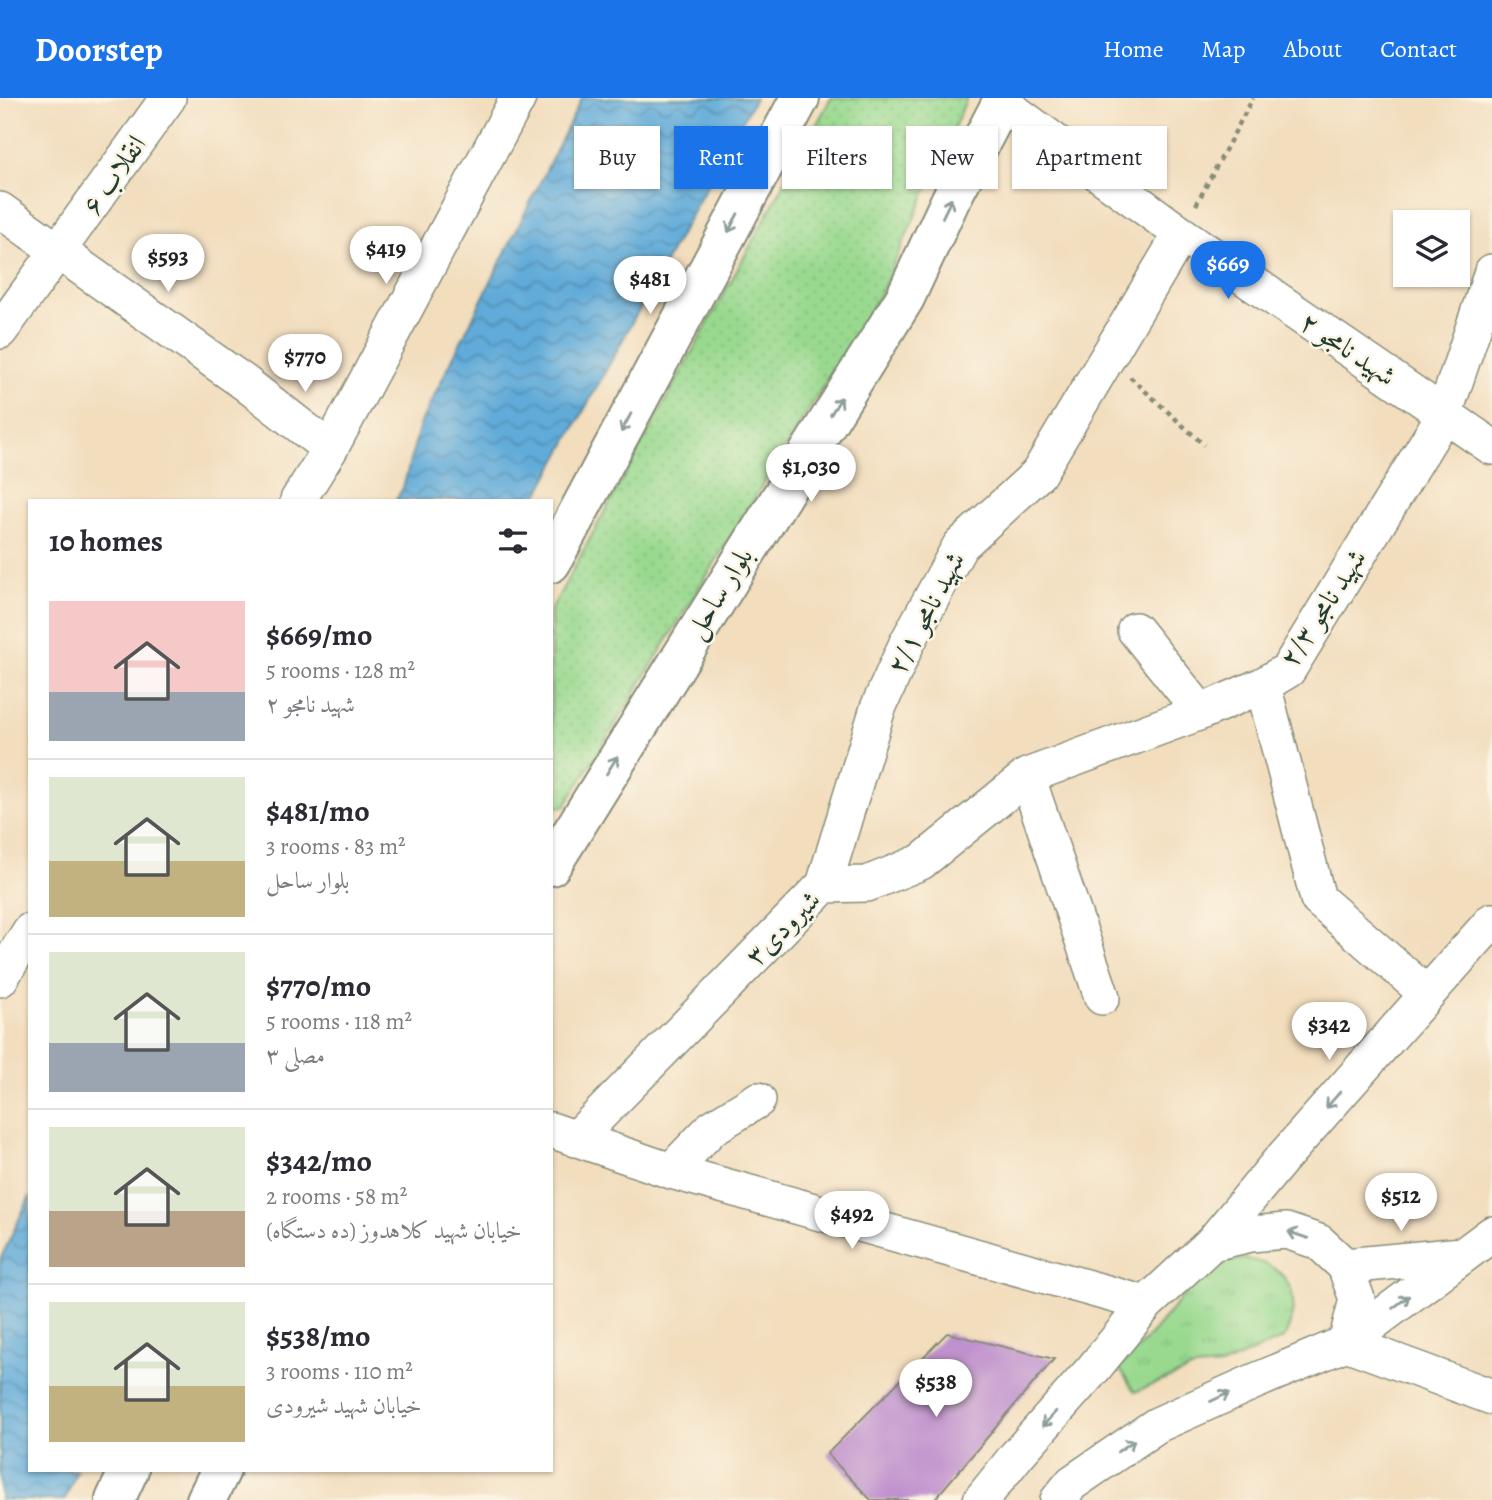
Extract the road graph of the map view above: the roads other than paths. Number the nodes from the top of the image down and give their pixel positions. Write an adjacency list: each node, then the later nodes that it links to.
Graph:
1 (168, 98): 7 (street, انقلاب ۶)
2 (518, 98): 12 (street)
3 (800, 98): 14 (main road, one-way to 14)
4 (1003, 100): 6 (street, شهید نامجو ۲); 19 (main road, بلوار ساحل, one-way to 4)
5 (0, 210): 7 (street)
6 (1181, 234): 10 (street, شهید نامجو ۲); 21 (street, شهید نامجو ۲/۱)
7 (59, 251): 9 (street, انقلاب ۶); 12 (street)
8 (1492, 272): 10 (street, شهید نامجو ۲/۳)
9 (0, 331)
10 (1444, 415): 11 (street, شهید نامجو ۲); 16 (street, شهید نامجو ۲/۳)
11 (1492, 447)
12 (330, 449): 13 (street)
13 (299, 499)
14 (553, 559)
15 (1135, 630): 17 (street)
16 (1263, 685): 17 (street, شهید نامجو ۲/۳); 25 (street)
17 (1201, 712): 18 (street, شهید نامجو ۲/۳)
18 (1027, 776): 21 (street, شیرودی۳); 26 (street)
19 (567, 817): 20 (main road, بلوار ساحل)
20 (553, 860)
21 (824, 886): 28 (street, شیرودی۳)
22 (1492, 921): 25 (street)
23 (28, 934): 24 (street)
24 (0, 979)
25 (1426, 993): 31 (street, one-way to 31)
26 (1102, 997)
27 (758, 1100): 29 (street)
28 (564, 1135): 29 (street)
29 (671, 1171): 34 (street)
30 (1492, 1234): 32 (street)
31 (1212, 1243): 33 (street, one-way to 31); 34 (street)
32 (1462, 1255): 33 (street); 35 (street, one-way to 32)
33 (1345, 1266): 35 (street)
34 (1146, 1304): 41 (street, one-way to 41)
35 (1346, 1343): 36 (street); 42 (street, one-way to 35)
36 (1492, 1397)
37 (128, 1472): 39 (main road)
38 (220, 1472): 40 (main road)
39 (116, 1500)
40 (206, 1500)
41 (981, 1500)
42 (1058, 1500)

